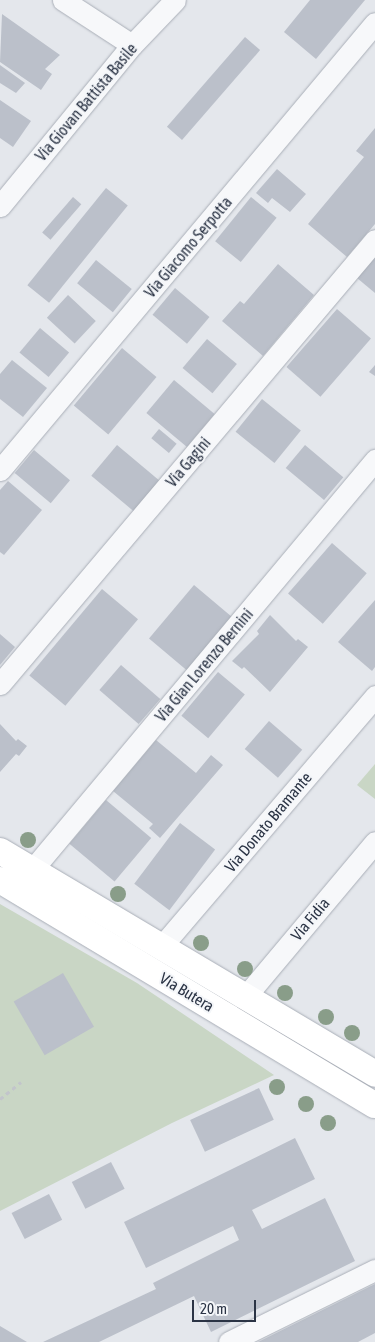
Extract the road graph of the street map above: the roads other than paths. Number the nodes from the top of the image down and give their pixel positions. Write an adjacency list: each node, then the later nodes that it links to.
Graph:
1 (63, 0): 4 (street)
2 (175, 0): 4 (street, Via Giovan Battista Basile)
3 (375, 22): 8 (street, Via Giacomo Serpotta)
4 (132, 45): 5 (street, Via Giovan Battista Basile)
5 (0, 206)
6 (375, 240): 9 (street, Via Gagini)
7 (375, 460): 13 (street, Via Gian Lorenzo Bernini)
8 (0, 470)
9 (0, 684)
10 (375, 696): 15 (street, Via Donato Bramante)
11 (375, 842): 16 (street, Via Fidia)
12 (0, 851): 13 (main road, Via Butera)
13 (32, 870): 15 (main road, Via Butera)
14 (0, 880): 18 (main road, Via Butera)
15 (161, 947): 16 (main road, Via Butera)
16 (245, 997): 17 (main road, Via Butera)
17 (375, 1074)
18 (375, 1105)
19 (375, 1270): 20 (street)
20 (229, 1342)

